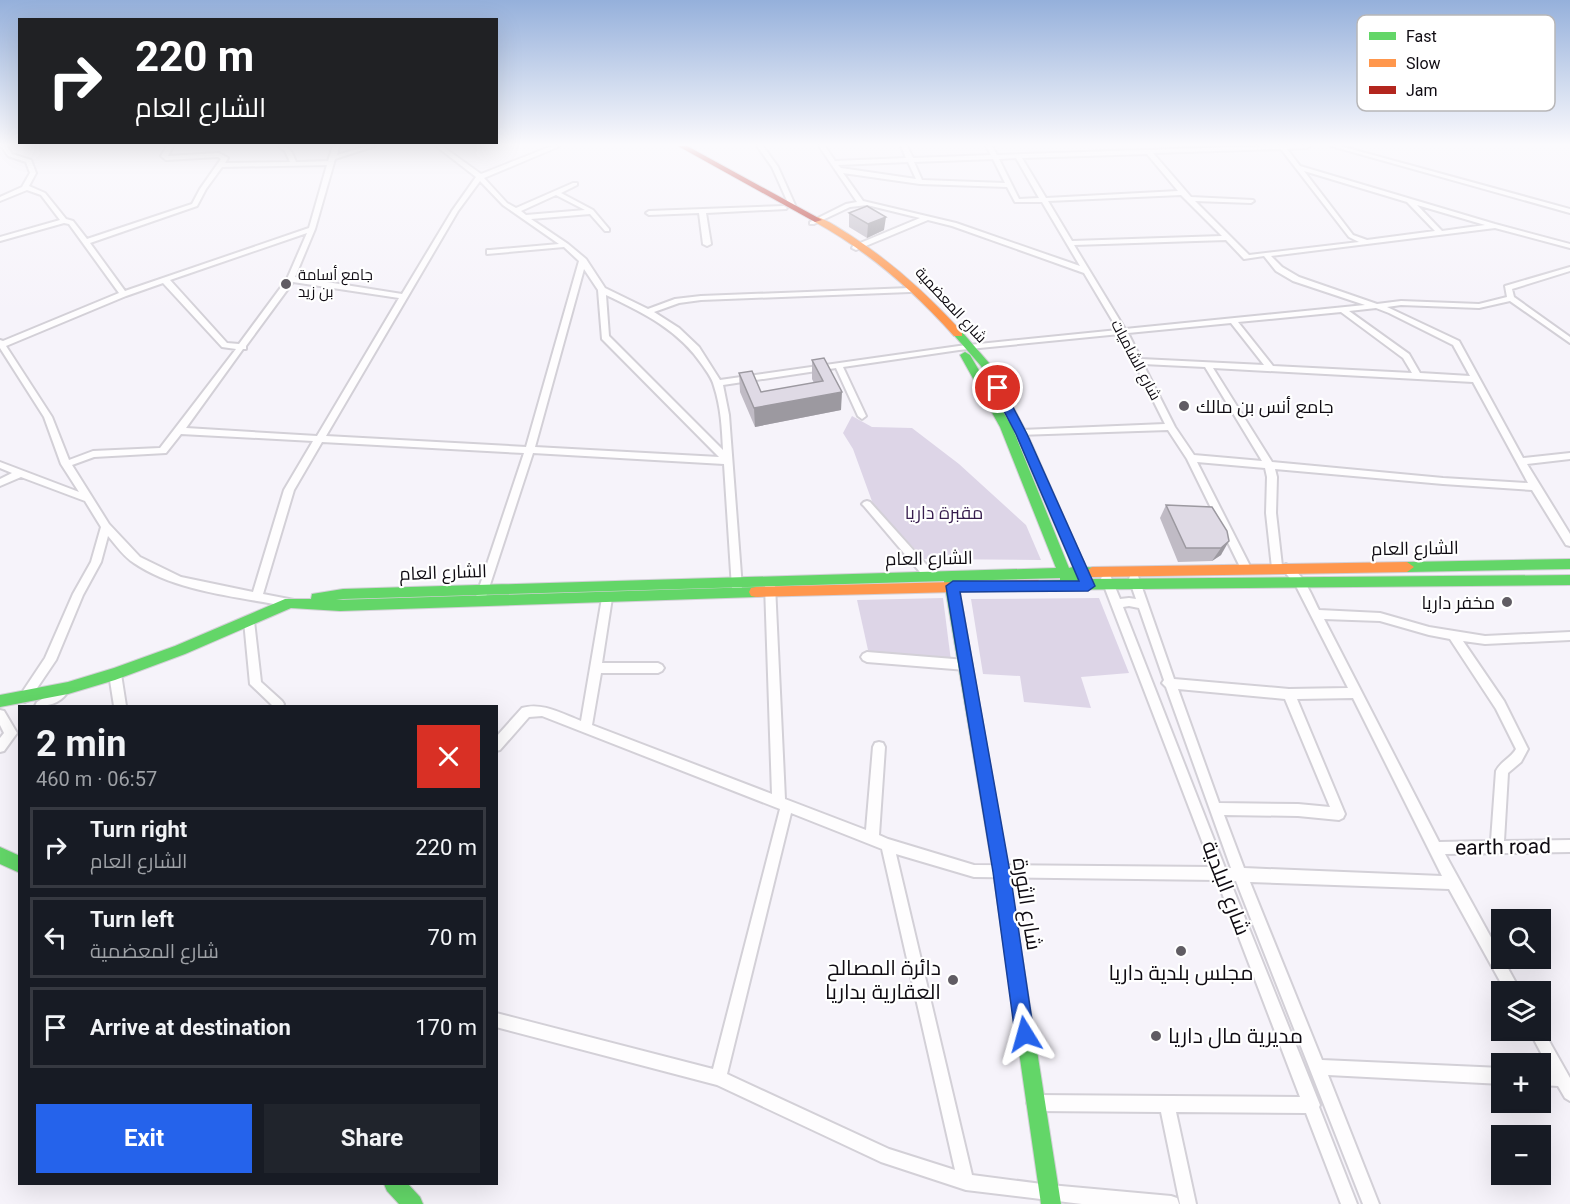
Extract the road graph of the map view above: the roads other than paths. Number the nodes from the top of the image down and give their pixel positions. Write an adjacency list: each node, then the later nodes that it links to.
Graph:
1 (50, 202): 25 (street)
2 (196, 202): 33 (street)
3 (319, 202): 28 (street)
4 (461, 202): 50 (street)
5 (503, 202): 23 (street)
6 (541, 202): 23 (street)
7 (574, 202): 20 (street)
8 (779, 202): 18 (main road, شارع المعضمية)
9 (780, 202): 18 (main road, شارع المعضمية)
10 (786, 202): 18 (street)
11 (1045, 202): 34 (street, شارع الشاميات)
12 (1192, 202): 31 (street)
13 (1325, 202): 35 (street)
14 (1411, 202): 30 (street)
15 (1418, 202): 27 (street)
16 (1538, 202): 19 (street)
17 (861, 203): 24 (street); 26 (street)
18 (788, 207): 22 (street); 26 (main road, شارع المعضمية)
19 (1570, 211)
20 (592, 212): 23 (street); 29 (street)
21 (649, 213): 22 (street)
22 (702, 213): 36 (street)
23 (520, 214): 37 (street)
24 (928, 217): 39 (street); 44 (street)
25 (64, 220): 32 (street); 33 (street)
26 (815, 221): 39 (main road, شارع المعضمية)
27 (1495, 226): 30 (street); 38 (street)
28 (312, 229): 45 (street); 46 (street)
29 (607, 230)
30 (1440, 233): 35 (street)
31 (1229, 238): 34 (street); 41 (street)
32 (0, 239)
33 (86, 242): 49 (street)
34 (1070, 243): 44 (street, شارع الشاميات)
35 (1366, 243): 41 (street)
36 (706, 244)
37 (567, 245): 40 (street); 42 (street)
38 (1570, 246)
39 (859, 247): 48 (main road, شارع المعضمية); 60 (main road, شارع المعضمية)
40 (490, 252)
41 (1266, 254): 52 (street)
42 (584, 261): 47 (street); 73 (street)
43 (1570, 269): 51 (street)
44 (1086, 271): 56 (street, شارع الشاميات)
45 (291, 279): 50 (street); 59 (street)
46 (165, 280): 49 (street); 59 (street)
47 (602, 290): 54 (street); 76 (street)
48 (910, 290): 54 (street); 60 (main road, شارع المعضمية)
49 (123, 294): 58 (street)
50 (404, 297): 72 (street)
51 (1511, 298): 52 (street); 57 (street)
52 (1376, 306): 53 (street); 66 (street)
53 (1343, 310): 55 (street); 65 (street)
54 (648, 312): 67 (street)
55 (1233, 321): 56 (street); 64 (street)
56 (1123, 332): 60 (street); 61 (street, شارع الشاميات)
57 (1570, 341)
58 (1, 344): 78 (street)
59 (243, 346): 70 (street)
60 (964, 347): 63 (street); 71 (main road, شارع المعضمية); 95 (main road, شارع المعضمية)
61 (1138, 361): 62 (street); 69 (street, شارع الشاميات)
62 (1207, 364): 64 (street); 80 (street)
63 (838, 365): 67 (street); 68 (street)
64 (1270, 367): 65 (street)
65 (1418, 375): 66 (street)
66 (1474, 379): 77 (street)
67 (718, 383): 76 (street)
68 (862, 416)
69 (1171, 427): 71 (street); 75 (street, شارع الشاميات)
70 (178, 431): 72 (street); 78 (street)
71 (1021, 434): 92 (main road, شارع المعضمية)
72 (317, 439): 73 (street); 104 (street)
73 (529, 451): 76 (street); 103 (street)
74 (1570, 456): 77 (street)
75 (1191, 458): 80 (street); 89 (street, شارع الشاميات)
76 (728, 461): 102 (street)
77 (1522, 461): 83 (street)
78 (66, 464): 84 (street)
79 (0, 465): 81 (street)
80 (1269, 465): 83 (street); 90 (street)
81 (21, 473): 82 (street); 84 (street)
82 (0, 483)
83 (1535, 487): 87 (street)
84 (86, 498): 86 (street)
85 (867, 504): 93 (street)
86 (106, 526): 104 (street); 122 (street)
87 (1570, 542)
88 (1570, 564): 90 (main road, الشارع العام)
89 (1246, 568): 90 (main road, الشارع العام); 94 (main road, الشارع العام)
90 (1281, 568): 98 (street)
91 (1104, 572): 92 (main road, الشارع العام); 94 (main road, الشارع العام); 101 (street, شارع البلدية)
92 (1082, 573): 95 (main road, الشارع العام); 100 (main road, شارع المعضمية)
93 (929, 575): 97 (main road, الشارع العام); 99 (main road, الشارع العام)
94 (1133, 578): 98 (main road, الشارع العام); 101 (main road, الشارع العام); 108 (street, شارع البلدية)
95 (1067, 580): 97 (main road, الشارع العام); 100 (main road, الشارع العام)
96 (1570, 580): 98 (main road, الشارع العام)
97 (951, 581): 99 (main road, الشارع العام); 114 (main road, شارع الثورة)
98 (1299, 581): 109 (street)
99 (770, 586): 102 (main road, الشارع العام); 133 (street)
100 (1088, 586): 101 (main road, الشارع العام)
101 (1109, 586): 107 (street, شارع البلدية)
102 (737, 587): 103 (main road, الشارع العام); 105 (main road)
103 (482, 595): 105 (main road); 106 (main road, الشارع العام)
104 (256, 597): 106 (street)
105 (607, 598): 115 (street)
106 (290, 603): 110 (main road, الشارع العام)
107 (1116, 604): 108 (street); 143 (street, شارع البلدية)
108 (1142, 605): 118 (street, شارع البلدية)
109 (1315, 614): 111 (street); 120 (street)
110 (249, 621): 117 (main road, الشارع العام); 126 (street)
111 (1453, 635): 112 (street); 138 (street)
112 (1570, 636)
113 (867, 657): 114 (street)
114 (966, 665): 142 (main road, شارع الثورة)
115 (596, 668): 116 (street); 129 (street)
116 (658, 668)
117 (115, 674): 119 (main road, الشارع العام); 125 (street)
118 (1168, 683): 121 (street); 134 (street, شارع البلدية)
119 (68, 688): 122 (main road, الشارع العام); 124 (street)
120 (1356, 693): 121 (street); 139 (street)
121 (1288, 694): 134 (street)
122 (25, 697): 123 (main road, الشارع العام)
123 (0, 701)
124 (42, 705)
125 (120, 705)
126 (273, 705)
127 (0, 715): 128 (street)
128 (15, 729): 131 (street)
129 (586, 729): 130 (street); 133 (street)
130 (498, 744)
131 (0, 747)
132 (879, 747): 135 (street)
133 (783, 805): 135 (street); 152 (street)
134 (1215, 809): 144 (street, شارع البلدية)
135 (872, 839): 136 (street)
136 (888, 845): 142 (street); 158 (street)
137 (1570, 846): 138 (street, earth road)
138 (1497, 847): 139 (street, earth road)
139 (1436, 848): 145 (street)
140 (0, 855): 141 (main road)
141 (18, 864)
142 (1001, 872): 143 (street); 155 (main road, شارع الثورة)
143 (1220, 874): 144 (street); 157 (street, شارع البلدية)
144 (1241, 874): 145 (street); 149 (street, شارع البلدية)
145 (1453, 883): 146 (street)
146 (1508, 981)
147 (498, 1021): 152 (street)
148 (1542, 1041): 153 (street)
149 (1319, 1067): 150 (street); 165 (street, شارع البلدية)
150 (1491, 1075)
151 (1551, 1077): 153 (street)
152 (718, 1078): 158 (street)
153 (1563, 1078): 154 (street)
154 (1570, 1093)
155 (1035, 1103): 156 (street); 160 (main road, شارع الثورة)
156 (1167, 1105): 157 (street); 163 (street)
157 (1312, 1105): 164 (street, شارع البلدية)
158 (966, 1182): 160 (street)
159 (395, 1185): 161 (main road)
160 (1051, 1199): 162 (street)
161 (414, 1204)
162 (1171, 1204)
163 (1188, 1204)
164 (1349, 1204)
165 (1371, 1204)

